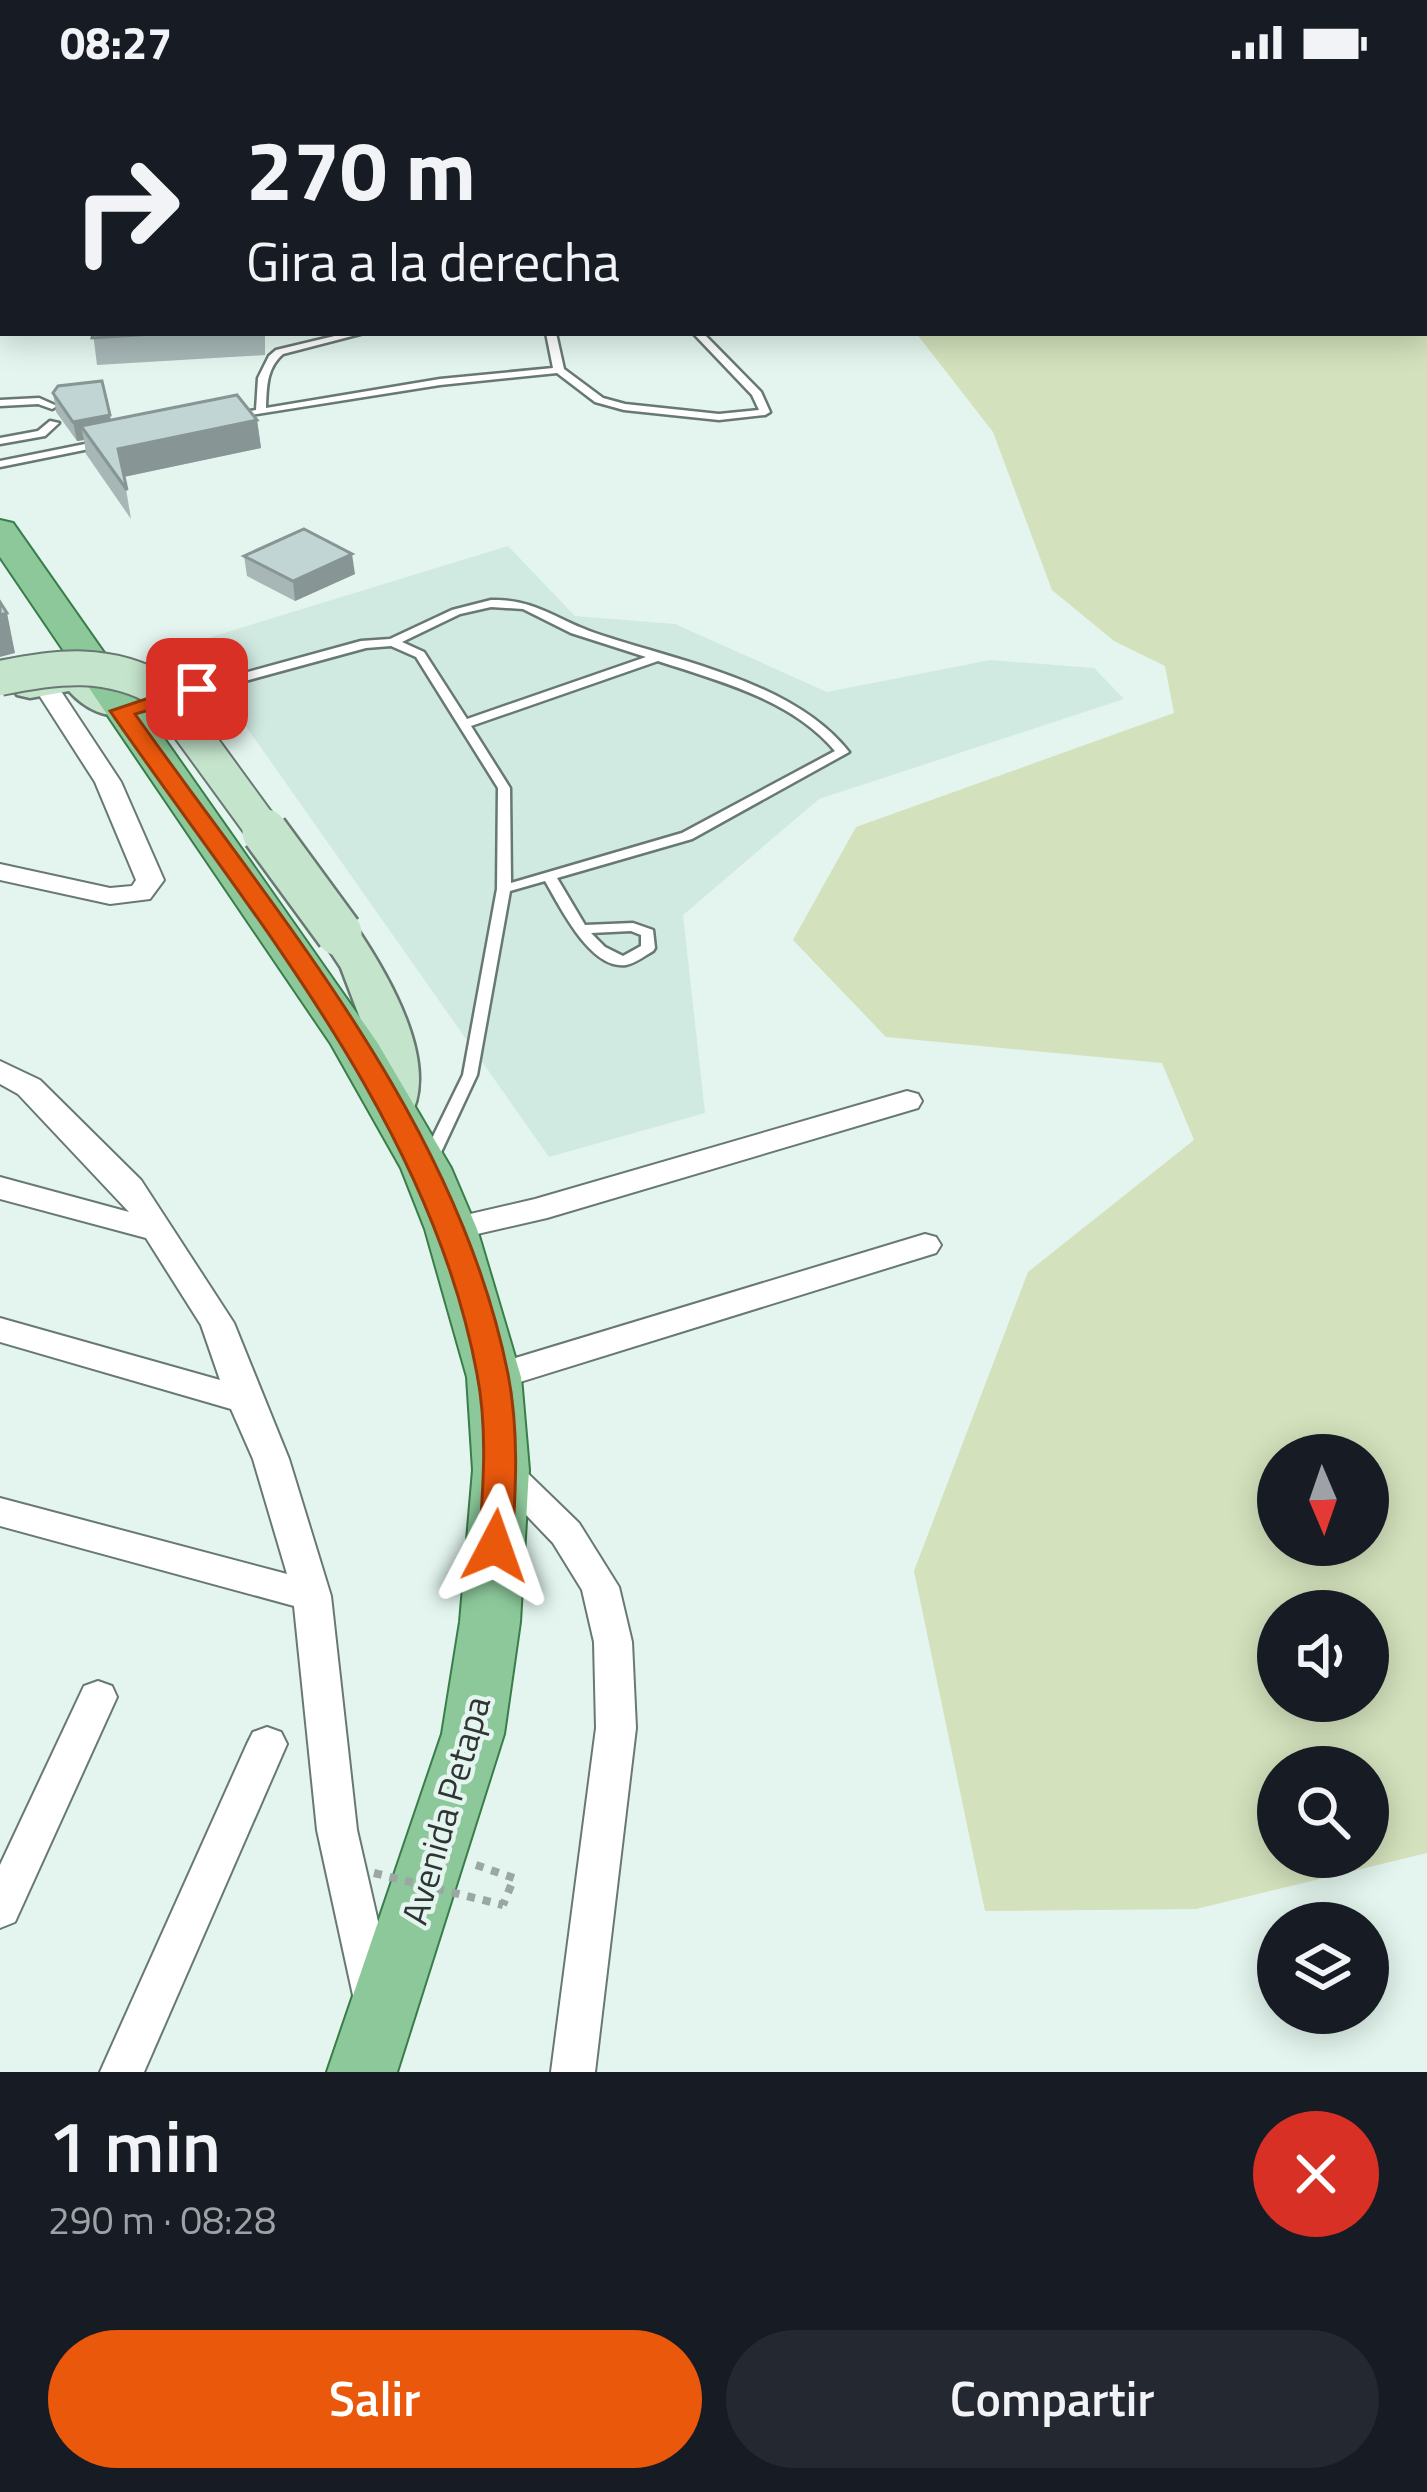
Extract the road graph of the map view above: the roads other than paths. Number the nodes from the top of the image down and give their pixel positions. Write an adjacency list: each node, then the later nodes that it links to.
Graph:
1 (298, 336): 5 (lane)
2 (346, 336): 5 (lane)
3 (551, 336): 6 (lane)
4 (701, 336): 6 (lane)
5 (297, 347): 9 (lane)
6 (559, 370): 9 (lane)
7 (0, 404): 8 (lane)
8 (52, 406)
9 (261, 411): 10 (lane)
10 (217, 419)
11 (54, 423): 12 (lane)
12 (0, 441)
13 (115, 441): 14 (lane)
14 (0, 464)
15 (0, 531): 21 (main road, Avenida Petapa)
16 (393, 642): 17 (lane); 21 (lane); 22 (lane)
17 (655, 658): 22 (lane); 24 (lane)
18 (0, 678): 29 (main road, bridge)
19 (44, 684): 20 (main road); 21 (main road); 23 (street)
20 (0, 692)
21 (119, 708): 29 (main road, Avenida Petapa)
22 (467, 723): 25 (lane)
23 (0, 872)
24 (549, 876): 25 (lane); 26 (lane)
25 (504, 889): 30 (lane)
26 (584, 929)
27 (0, 1071): 33 (street)
28 (907, 1101): 32 (street)
29 (392, 1109): 30 (main road, Avenida Petapa)
30 (426, 1168): 32 (main road, Avenida Petapa)
31 (0, 1188): 33 (street)
32 (451, 1229): 36 (main road, Avenida Petapa)
33 (157, 1230): 37 (street)
34 (925, 1245): 36 (street)
35 (0, 1330): 37 (street)
36 (494, 1377): 38 (main road, Avenida Petapa)
37 (244, 1400): 40 (street)
38 (501, 1470): 44 (main road, Avenida Petapa); 46 (street)
39 (0, 1512): 40 (street)
40 (312, 1596): 44 (street)
41 (98, 1697): 43 (street)
42 (267, 1744): 45 (street)
43 (0, 1909)
44 (372, 2048)
45 (122, 2072)
46 (573, 2072)

